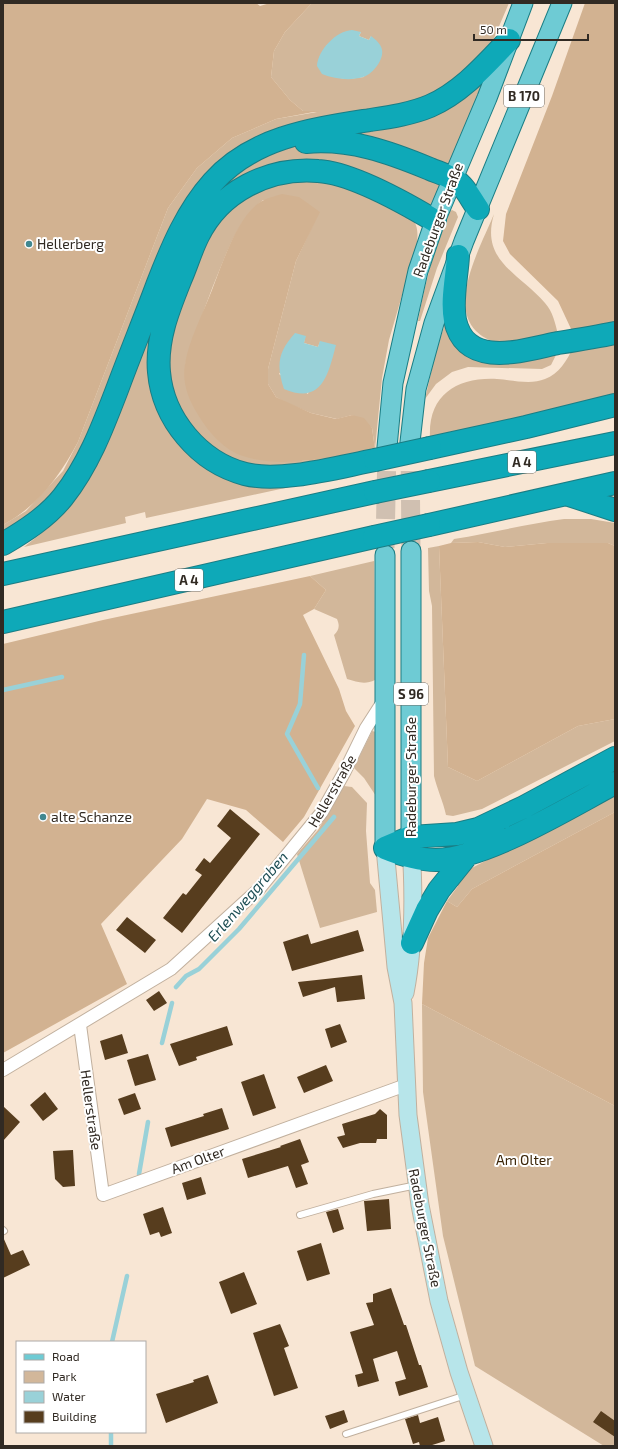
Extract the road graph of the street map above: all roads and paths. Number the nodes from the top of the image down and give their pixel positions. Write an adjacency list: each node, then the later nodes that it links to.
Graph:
1 (523, 3): 3 (main road, Radeburger Straße / B 170)
2 (562, 3): 6 (main road, B 170)
3 (509, 40): 4 (highway); 5 (main road, Radeburger Straße / B 170)
4 (264, 145): 5 (highway); 17 (highway)
5 (452, 178): 6 (highway); 7 (main road, Radeburger Straße / B 170)
6 (478, 208): 8 (main road, B 170)
7 (435, 221): 13 (main road, Radeburger Straße / B 170); 13 (highway)
8 (458, 256): 9 (highway); 12 (main road, B 170)
9 (615, 333)
10 (615, 405): 12 (highway)
11 (615, 443): 20 (highway, A 4, bridge)
12 (420, 445): 13 (highway, bridge)
13 (381, 454)
14 (615, 484): 15 (highway, A 4)
15 (564, 494): 16 (highway); 18 (highway, A 4, bridge)
16 (615, 510)
17 (3, 544)
18 (380, 546): 21 (highway, A 4); 22 (main road, Radeburger Straße / S 96)
19 (411, 551): 25 (main road, Radeburger Straße / S 96)
20 (3, 574)
21 (3, 622)
22 (386, 696): 26 (main road, Radeburger Straße / S 96); 30 (street, Hellerstraße)
23 (615, 758): 25 (highway)
24 (615, 783): 27 (highway)
25 (411, 847): 26 (highway); 27 (highway); 28 (main road, Radeburger Straße / S 96)
26 (385, 848): 29 (main road, Radeburger Straße / S 96)
27 (468, 854): 28 (highway)
28 (412, 943): 29 (main road, Radeburger Straße / S 96)
29 (403, 1003): 32 (main road, Radeburger Straße / S 96)
30 (80, 1025): 31 (street, Hellerstraße); 34 (street, Hellerstraße)
31 (3, 1070)
32 (406, 1085): 33 (main road, Radeburger Straße / S 96); 34 (street, Am Olter)
33 (417, 1186): 35 (lane); 36 (main road, Radeburger Straße / S 96)
34 (103, 1195)
35 (300, 1215)
36 (468, 1395): 37 (lane); 38 (main road, Radeburger Straße / S 96)
37 (346, 1434)
38 (484, 1446)

